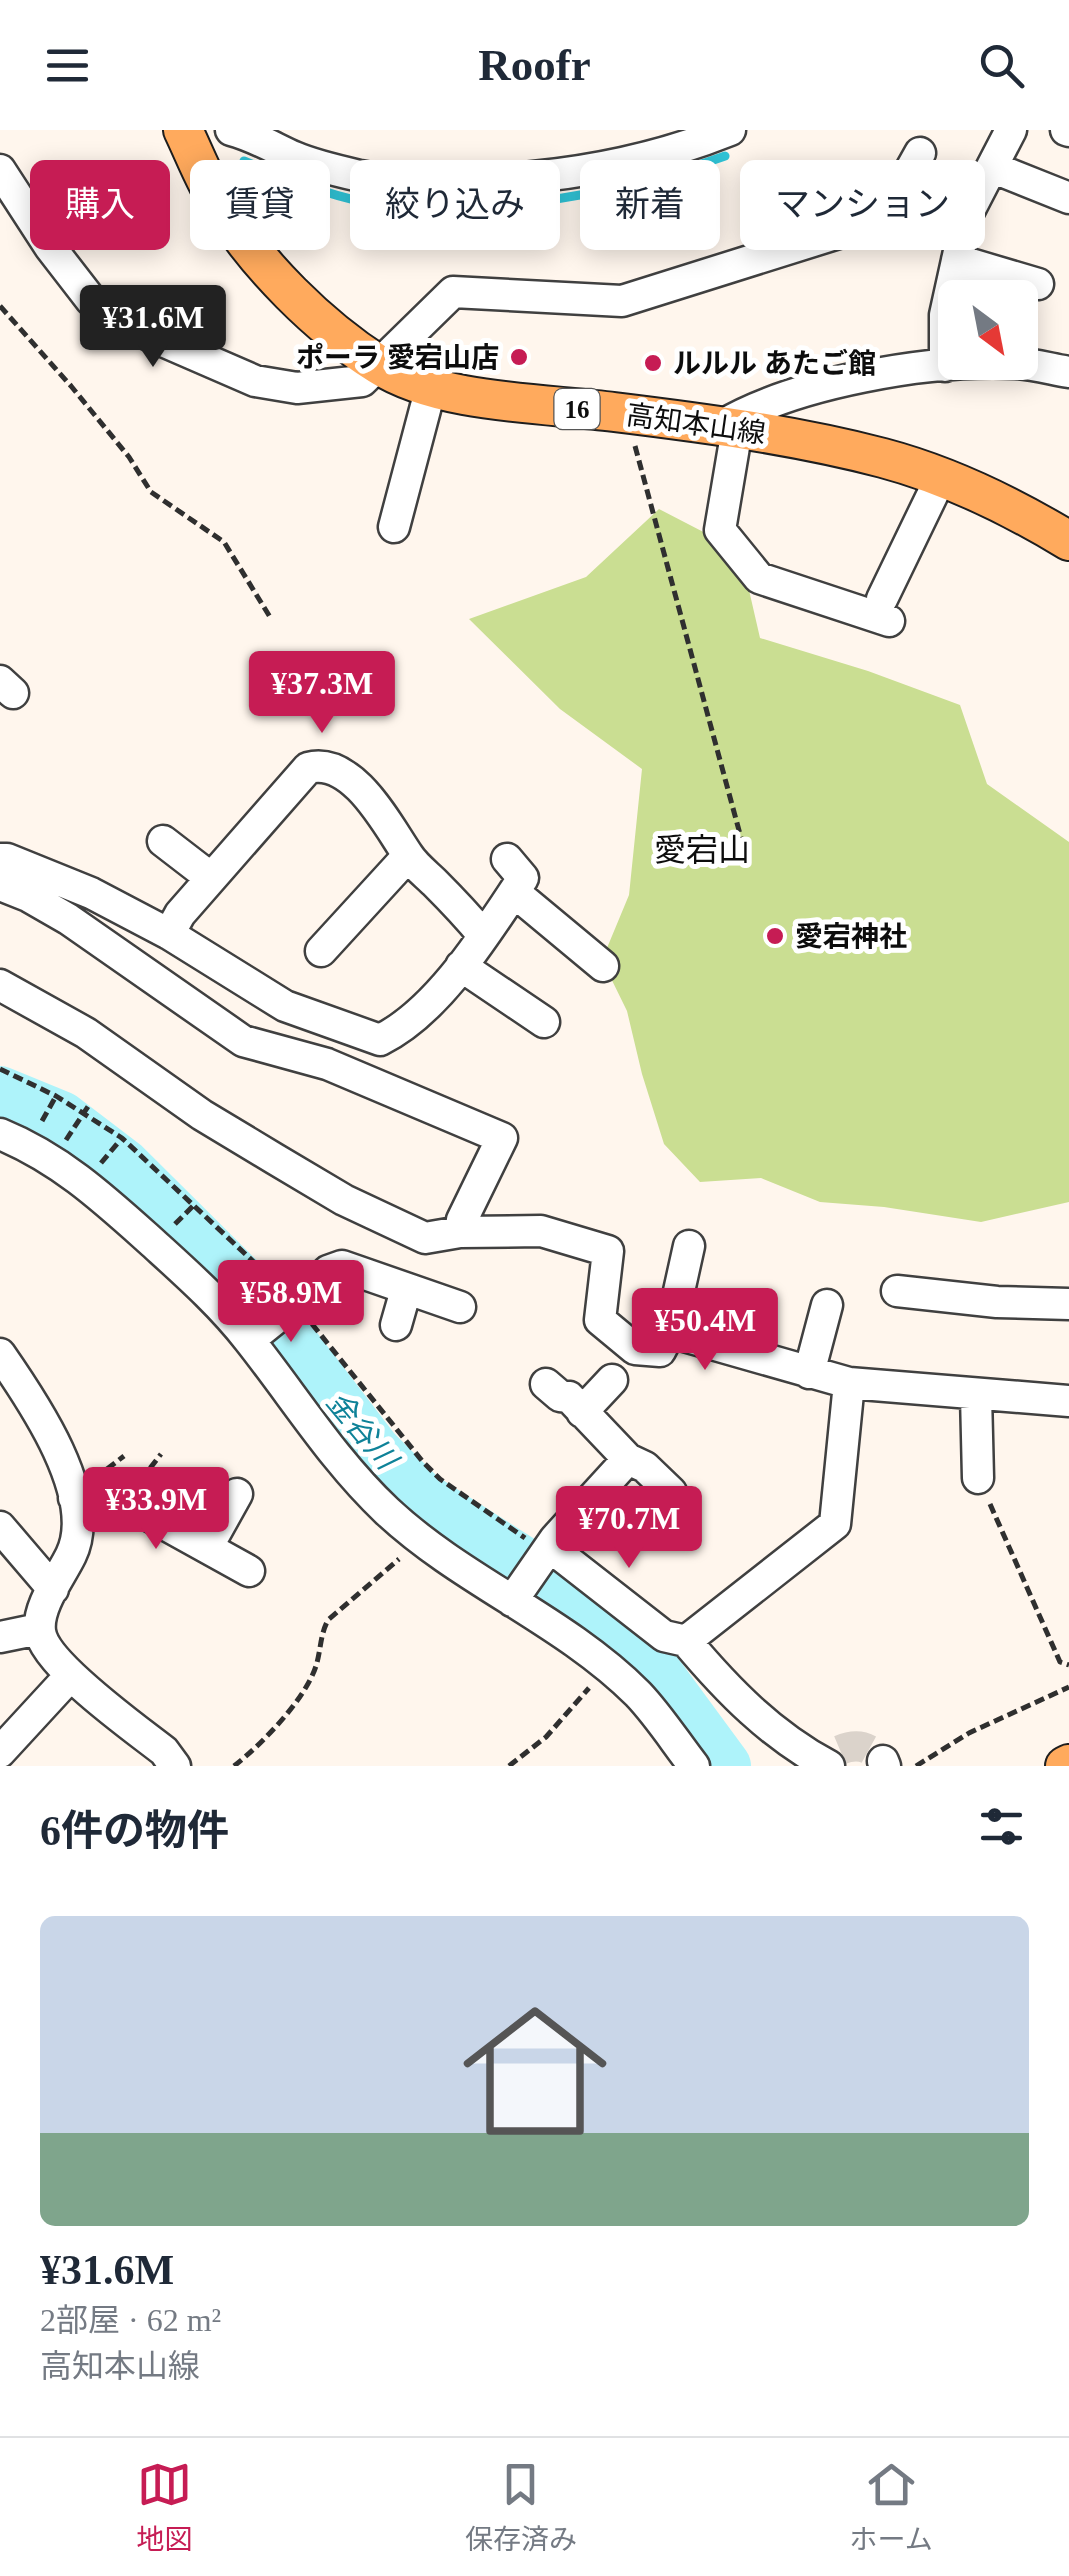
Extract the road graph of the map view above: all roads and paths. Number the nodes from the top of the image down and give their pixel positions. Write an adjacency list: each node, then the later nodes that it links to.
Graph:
1 (183, 130): 13 (main road, 高知本山線 / 16)
2 (1011, 130): 6 (street)
3 (248, 132): 4 (street)
4 (710, 133)
5 (920, 153): 13 (street)
6 (994, 168): 8 (street); 9 (street)
7 (0, 170): 13 (street)
8 (1069, 198)
9 (957, 260): 10 (street); 11 (street)
10 (953, 280)
11 (1024, 280)
12 (0, 306): 23 (path)
13 (380, 366): 17 (main road, 高知本山線 / 16)
14 (1038, 366): 16 (street)
15 (938, 367): 18 (street)
16 (1069, 372)
17 (432, 387): 18 (main road, 高知本山線 / 16); 21 (street)
18 (729, 428): 20 (main road, 高知本山線 / 16); 20 (street)
19 (634, 443): 28 (path)
20 (940, 479): 22 (main road, 高知本山線 / 16)
21 (394, 528)
22 (1069, 542)
23 (270, 617)
24 (163, 842): 29 (street)
25 (408, 856): 29 (street); 33 (street); 34 (street)
26 (507, 858): 31 (street)
27 (0, 859): 32 (street)
28 (747, 860)
29 (211, 878): 32 (street)
30 (0, 885): 44 (street)
31 (514, 892): 33 (street); 36 (street)
32 (169, 934): 35 (street)
33 (483, 936): 35 (street)
34 (321, 951)
35 (462, 966): 38 (street)
36 (602, 966)
37 (0, 985): 44 (street)
38 (544, 1022)
39 (55, 1098): 41 (path)
40 (89, 1104): 43 (path)
41 (40, 1124)
42 (0, 1134): 53 (street)
43 (59, 1150)
44 (460, 1232): 52 (street)
45 (689, 1246): 52 (street)
46 (406, 1290): 50 (street); 51 (street); 53 (street)
47 (897, 1291): 49 (street)
48 (827, 1304): 55 (street)
49 (1069, 1304)
50 (460, 1307)
51 (396, 1325)
52 (670, 1332): 55 (street)
53 (249, 1340): 68 (street)
54 (0, 1354): 66 (street)
55 (809, 1373): 57 (street)
56 (612, 1380): 61 (street)
57 (849, 1383): 59 (street); 76 (street)
58 (546, 1384): 61 (street)
59 (976, 1395): 60 (street); 63 (street)
60 (1069, 1401)
61 (582, 1412): 62 (street)
62 (628, 1459): 64 (street); 70 (street)
63 (978, 1478): 77 (path)
64 (672, 1492)
65 (237, 1494): 69 (street)
66 (74, 1498): 69 (street); 72 (street)
67 (0, 1527): 72 (street)
68 (422, 1542): 73 (street); 84 (path)
69 (208, 1546): 71 (street)
70 (547, 1552): 73 (street); 76 (street)
71 (250, 1572)
72 (53, 1588): 74 (street)
73 (517, 1596): 78 (street)
74 (39, 1629): 75 (street); 79 (street)
75 (0, 1638)
76 (686, 1641): 82 (street)
77 (1069, 1665)
78 (606, 1667): 85 (path); 86 (street)
79 (70, 1676): 81 (street); 83 (street)
80 (1069, 1687): 87 (path)
81 (0, 1752)
82 (831, 1760)
83 (169, 1764)
84 (234, 1766)
85 (509, 1766)
86 (694, 1766)
87 (916, 1766)

